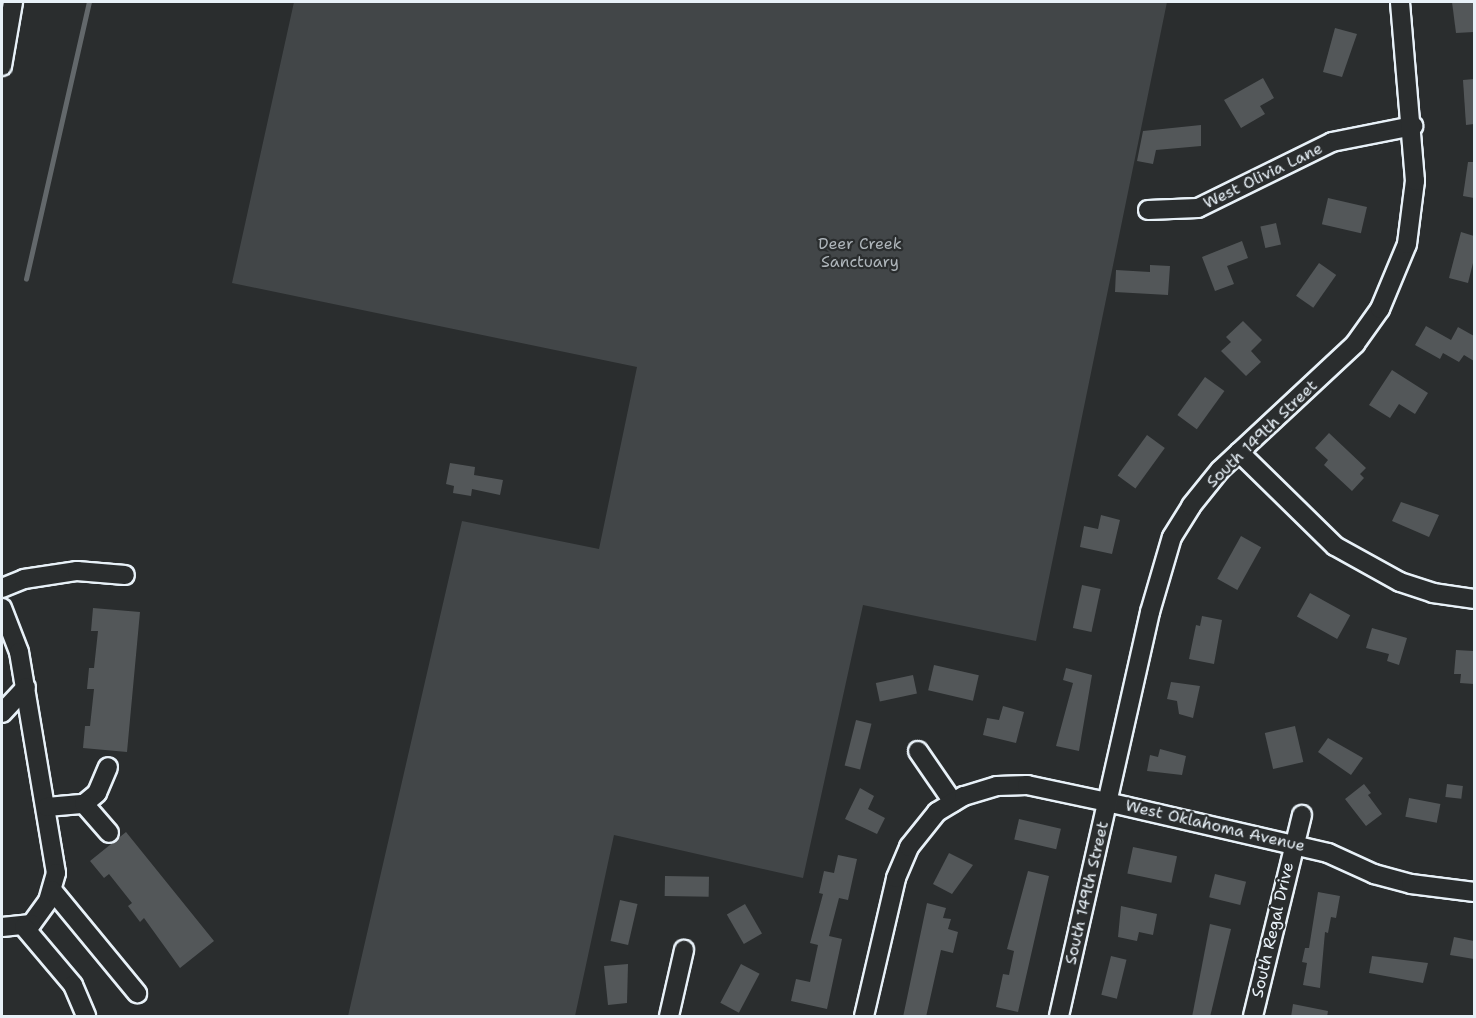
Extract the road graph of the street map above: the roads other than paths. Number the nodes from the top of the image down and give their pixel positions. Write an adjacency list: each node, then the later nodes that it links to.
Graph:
1 (13, 2): 3 (street)
2 (1400, 2): 4 (street, South 149th Street)
3 (2, 66)
4 (1413, 126): 5 (street, West Olivia Lane); 6 (street, South 149th Street)
5 (1148, 210)
6 (1239, 452): 9 (street); 16 (street, South 149th Street)
7 (125, 575): 8 (street)
8 (2, 588)
9 (1474, 599)
10 (2, 609): 11 (street)
11 (26, 687): 12 (street); 18 (street)
12 (2, 713)
13 (918, 751): 15 (street)
14 (108, 767): 17 (street)
15 (953, 802): 16 (street, West Oklahoma Avenue); 30 (street, West Oklahoma Avenue)
16 (1107, 802): 21 (street, West Oklahoma Avenue); 31 (street, South 149th Street)
17 (84, 804): 18 (street); 20 (street)
18 (47, 807): 22 (street)
19 (1302, 815): 21 (street, South Regal Drive)
20 (109, 833)
21 (1293, 844): 23 (street, West Oklahoma Avenue); 32 (street, South Regal Drive)
22 (52, 890): 25 (street); 27 (street)
23 (1474, 892)
24 (2, 927): 25 (street)
25 (24, 927): 28 (street)
26 (684, 950): 29 (street)
27 (137, 993)
28 (86, 1017)
29 (669, 1017)
30 (864, 1017)
31 (1059, 1017)
32 (1253, 1017)

